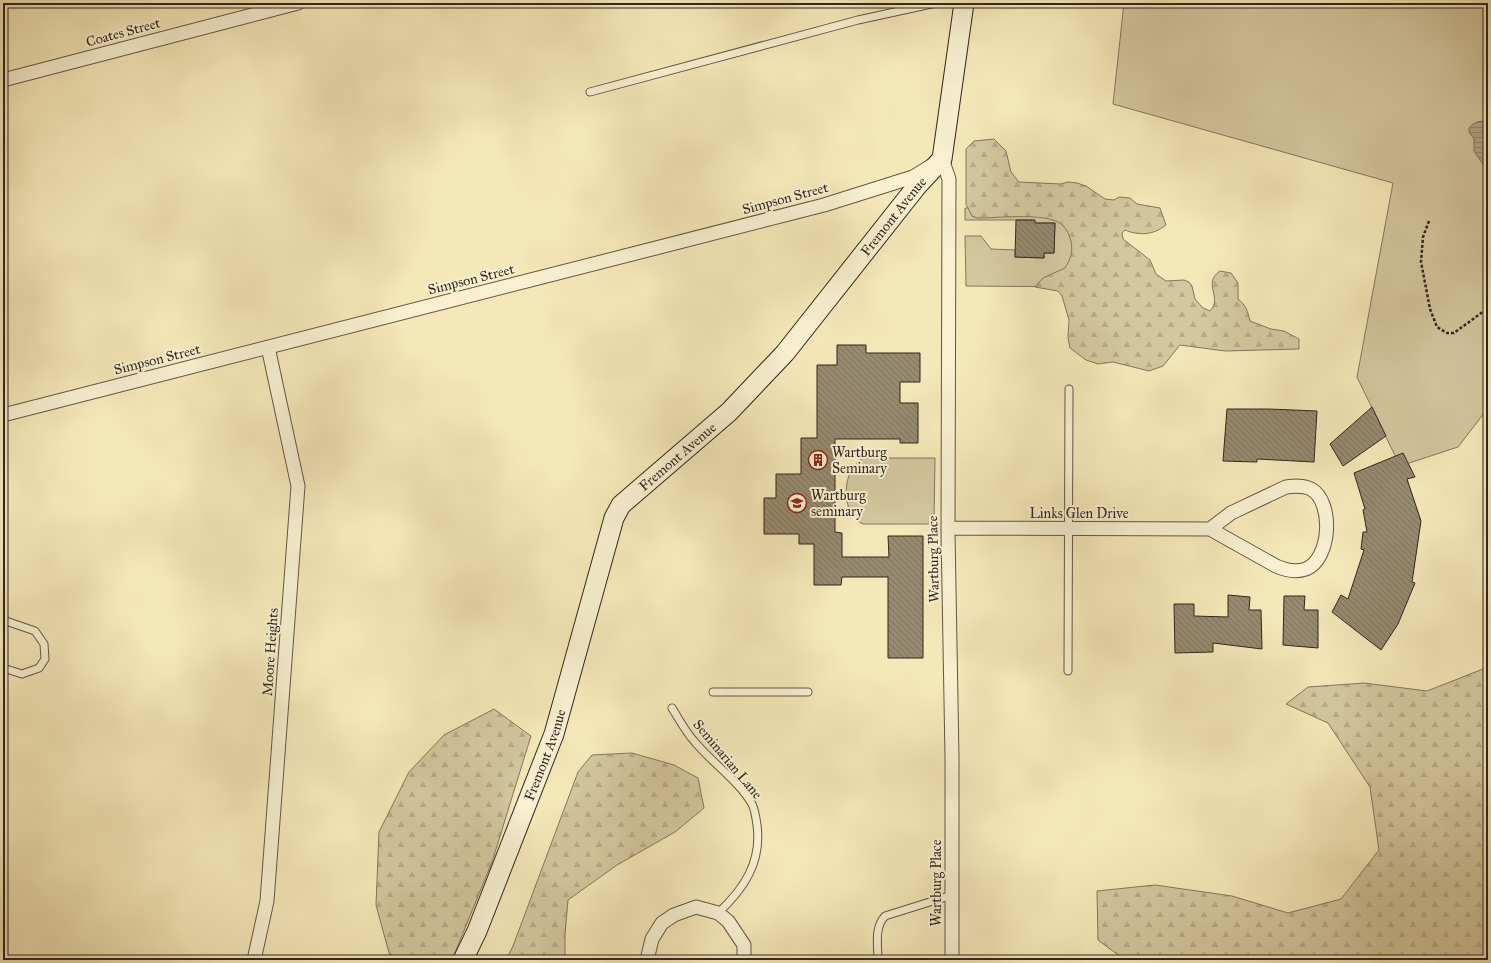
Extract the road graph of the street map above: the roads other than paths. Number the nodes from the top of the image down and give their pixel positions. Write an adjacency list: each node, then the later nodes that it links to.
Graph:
1 (298, 3): 4 (street, Coates Street)
2 (936, 3): 5 (lane)
3 (964, 3): 6 (main road)
4 (3, 80)
5 (590, 92)
6 (942, 159): 7 (street, Simpson Street); 10 (street, Wartburg Place); 22 (main road, Fremont Avenue)
7 (268, 347): 9 (street, Simpson Street); 21 (street, Moore Heights)
8 (1069, 389): 11 (lane)
9 (3, 415)
10 (948, 528): 11 (street, Links Glen Drive); 19 (street, Wartburg Place)
11 (1068, 529): 12 (street, Links Glen Drive); 15 (lane)
12 (1210, 529): 12 (street, Links Glen Drive)
13 (3, 620): 14 (lane)
14 (3, 668)
15 (1068, 671)
16 (713, 692): 17 (lane)
17 (808, 692)
18 (672, 708): 20 (lane, Seminarian Lane)
19 (952, 895): 25 (lane); 26 (street, Wartburg Place)
20 (718, 913): 23 (street); 24 (street)
21 (254, 960)
22 (464, 960)
23 (647, 960)
24 (744, 960)
25 (878, 960)
26 (952, 960)

